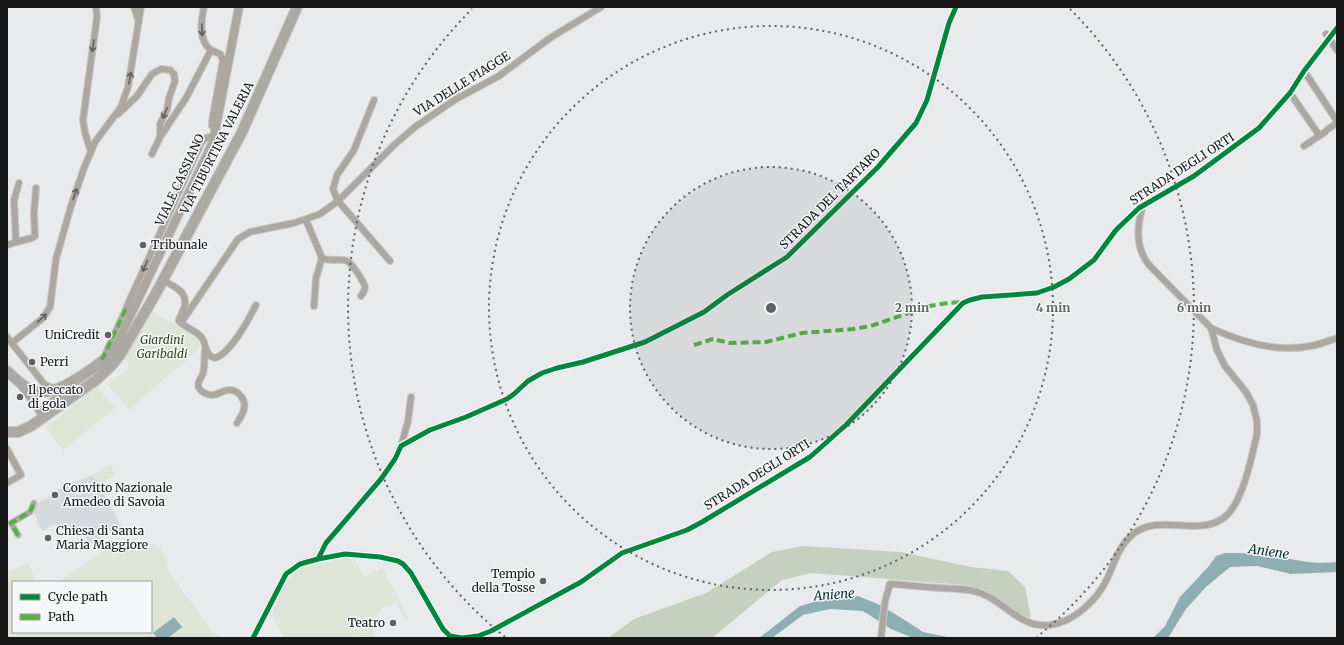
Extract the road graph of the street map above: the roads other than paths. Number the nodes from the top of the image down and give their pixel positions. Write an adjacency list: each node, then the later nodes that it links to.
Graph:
1 (96, 7): 23 (street, one-way to 23)
2 (134, 7): 9 (street)
3 (141, 7): 9 (street)
4 (204, 7): 12 (street, one-way to 12)
5 (239, 7): 20 (street, VIALE CASSIANO)
6 (297, 7): 34 (main road, VIA TIBURTINA VALERIA)
7 (601, 7): 27 (street, VIA DELLE PIAGGE)
8 (956, 7): 58 (street, STRADA DEL TARTARO)
9 (139, 21): 17 (street, one-way to 9)
10 (1337, 28): 11 (street, STRADA DEGLI ORTI)
11 (1328, 36): 13 (street); 14 (street, STRADA DEGLI ORTI)
12 (211, 50): 20 (street); 21 (street)
13 (1337, 50)
14 (1304, 71): 15 (street, STRADA DEGLI ORTI); 18 (street)
15 (1290, 93): 19 (street); 28 (street, STRADA DEGLI ORTI)
16 (374, 100): 27 (street)
17 (115, 115): 21 (street, one-way to 21); 23 (street)
18 (1337, 122): 19 (street)
19 (1324, 132): 22 (street)
20 (215, 133): 37 (street, one-way to 37); 39 (street, VIALE CASSIANO)
21 (160, 137): 24 (street)
22 (1304, 146)
23 (91, 152): 45 (street, one-way to 23)
24 (152, 154)
25 (18, 183): 30 (street)
26 (36, 188): 30 (street)
27 (338, 201): 29 (street, VIA DELLE PIAGGE); 33 (street)
28 (1142, 205): 41 (street); 63 (street, STRADA DEGLI ORTI)
29 (306, 220): 32 (street); 40 (street, VIA DELLE PIAGGE)
30 (16, 242): 31 (street)
31 (7, 245)
32 (322, 258): 35 (street); 38 (street)
33 (390, 261)
34 (163, 279): 40 (street); 43 (main road, VIA TIBURTINA VALERIA)
35 (361, 296)
36 (256, 305): 46 (street)
37 (127, 306): 39 (street); 48 (street)
38 (314, 306)
39 (129, 315): 47 (street, VIALE CASSIANO)
40 (179, 321): 46 (street)
41 (1210, 328): 44 (street); 65 (street)
42 (7, 337): 45 (street)
43 (130, 337): 47 (main road); 51 (main road, VIA TIBURTINA VALERIA)
44 (1337, 338)
45 (12, 343): 53 (street)
46 (205, 349): 56 (street)
47 (112, 352): 48 (main road); 51 (main road)
48 (102, 360): 50 (main road)
49 (7, 371): 52 (main road)
50 (80, 376): 51 (main road); 53 (main road); 55 (street)
51 (99, 377): 55 (main road, VIA TIBURTINA VALERIA)
52 (18, 381): 53 (main road); 55 (street)
53 (46, 389)
54 (411, 397): 58 (street)
55 (45, 416): 57 (main road, VIA TIBURTINA VALERIA)
56 (237, 422)
57 (9, 433)
58 (401, 446): 63 (street)
59 (7, 449): 60 (street)
60 (7, 483)
61 (34, 503): 62 (street)
62 (18, 535)
63 (318, 559): 64 (street, STRADA DEGLI ORTI)
64 (253, 638)
65 (881, 638)

